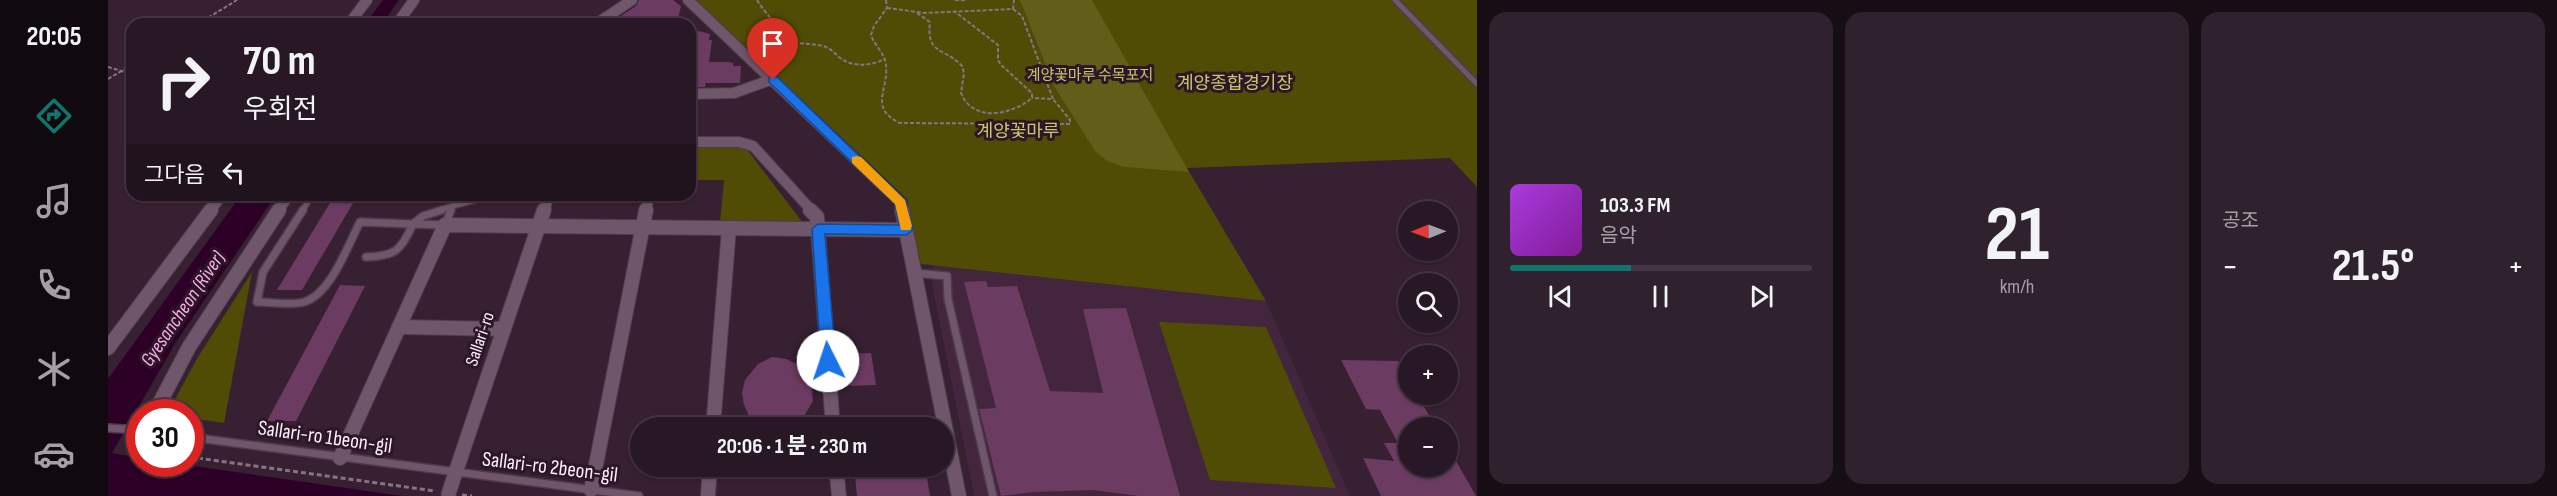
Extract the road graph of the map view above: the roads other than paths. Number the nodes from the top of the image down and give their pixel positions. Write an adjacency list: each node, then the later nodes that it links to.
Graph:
1 (367, 0): 6 (street)
2 (414, 0): 7 (street)
3 (632, 0): 8 (street)
4 (688, 0): 9 (street)
5 (1395, 0): 10 (lane)
6 (354, 18)
7 (401, 18)
8 (605, 18)
9 (773, 80): 11 (street); 26 (street)
10 (1477, 84)
11 (696, 93)
12 (696, 142): 25 (street)
13 (218, 201): 31 (street)
14 (285, 201): 32 (street)
15 (308, 201): 20 (lane)
16 (471, 201): 19 (lane)
17 (547, 201): 22 (street, Sallari-ro)
18 (648, 201): 23 (street)
19 (452, 206): 20 (lane); 21 (lane)
20 (413, 224): 21 (lane); 27 (lane)
21 (445, 225): 22 (street); 29 (street)
22 (539, 226): 23 (street); 30 (street, Sallari-ro)
23 (642, 227): 24 (street); 42 (street)
24 (729, 228): 25 (street); 33 (street)
25 (818, 229): 26 (street); 34 (street)
26 (906, 230): 28 (street)
27 (366, 257)
28 (915, 273): 46 (street); 47 (lane)
29 (399, 327): 30 (street); 38 (street)
30 (504, 328): 41 (street, Sallari-ro)
31 (108, 348)
32 (162, 399)
33 (714, 417)
34 (832, 417)
35 (108, 428): 36 (lane)
36 (126, 429)
37 (204, 439): 38 (lane, Sallari-ro 1beon-gil)
38 (340, 458): 41 (lane, Sallari-ro 1beon-gil)
39 (709, 477): 44 (street)
40 (837, 477): 45 (street)
41 (450, 488): 42 (lane, Sallari-ro 2beon-gil)
42 (591, 490): 43 (lane, Sallari-ro 2beon-gil)
43 (639, 496)
44 (708, 496)
45 (838, 496)
46 (959, 496)
47 (993, 496)

